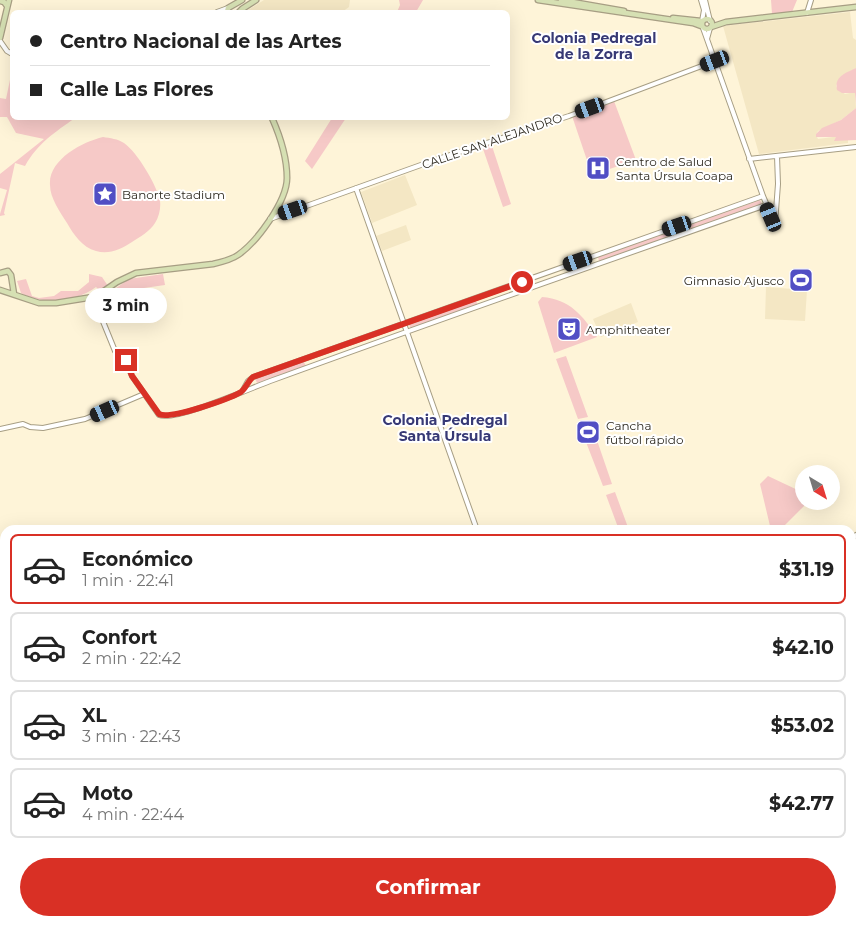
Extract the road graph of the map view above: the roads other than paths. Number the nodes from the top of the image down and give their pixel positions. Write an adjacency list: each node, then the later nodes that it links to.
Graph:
1 (242, 0): 11 (main road)
2 (256, 0): 12 (main road)
3 (538, 0): 14 (main road)
4 (561, 0): 14 (main road)
5 (703, 0): 14 (street); 15 (street)
6 (811, 0): 13 (street)
7 (0, 1): 9 (main road)
8 (8, 1): 9 (main road)
9 (7, 7): 16 (main road)
10 (856, 7): 13 (main road)
11 (228, 10)
12 (241, 10)
13 (807, 13): 15 (main road)
14 (702, 24): 15 (main road); 15 (main road); 17 (street)
15 (711, 24): 17 (street)
16 (0, 39): 18 (street)
17 (707, 39): 19 (street)
18 (10, 53)
19 (715, 61): 23 (street); 24 (street, CALLE SAN ALEJANDRO)
20 (273, 120): 27 (main road)
21 (856, 147): 22 (street)
22 (777, 156): 23 (street); 26 (street)
23 (749, 159): 25 (street)
24 (356, 188): 27 (street, CALLE SAN ALEJANDRO); 32 (street)
25 (763, 196): 26 (street); 32 (street)
26 (766, 205): 33 (street)
27 (269, 219): 31 (main road)
28 (0, 273): 30 (main road)
29 (0, 290): 30 (main road)
30 (14, 294): 31 (main road)
31 (93, 296): 35 (street)
32 (404, 324): 33 (street); 34 (street)
33 (407, 332): 34 (street); 37 (street)
34 (243, 391): 35 (street)
35 (144, 394): 36 (street)
36 (0, 430)
37 (475, 525)

